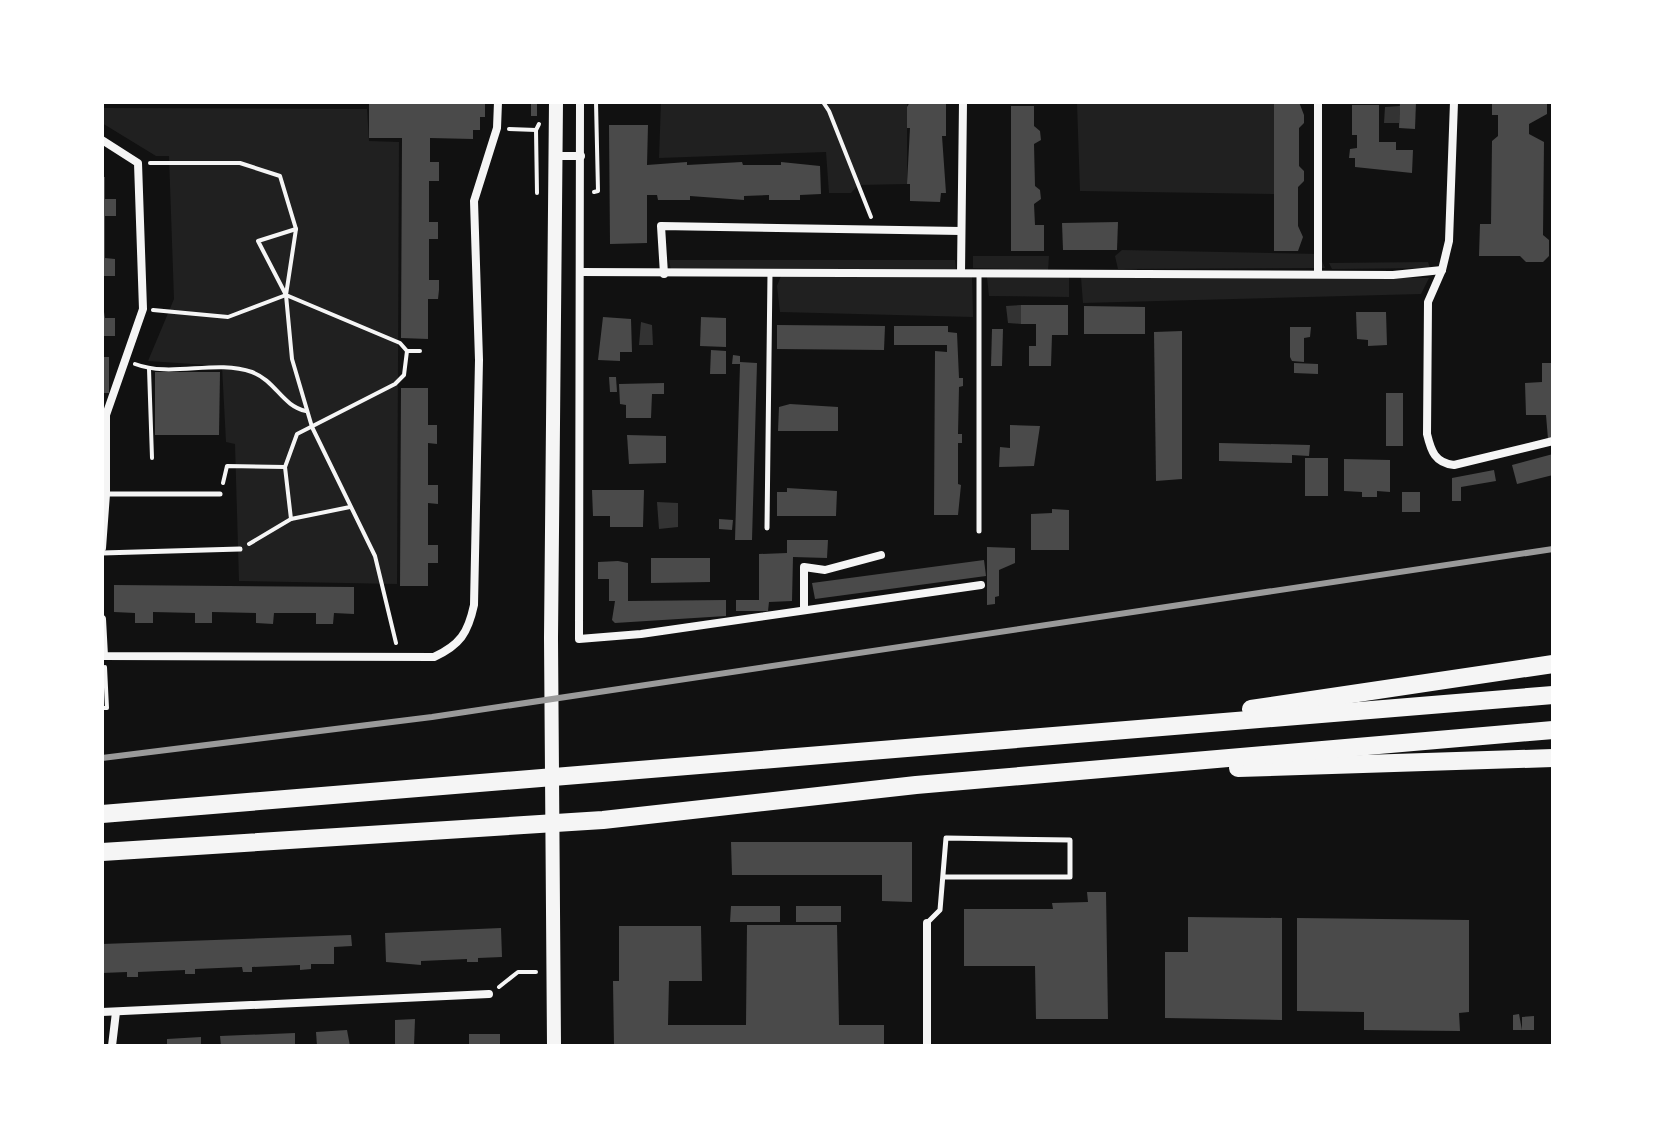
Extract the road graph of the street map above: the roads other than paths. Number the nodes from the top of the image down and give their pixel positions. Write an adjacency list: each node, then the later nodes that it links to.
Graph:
1 (498, 102): 28 (street)
2 (556, 102): 8 (street)
3 (580, 102): 9 (street)
4 (963, 102): 10 (street)
5 (1318, 102): 17 (street)
6 (1454, 102): 11 (street)
7 (102, 140): 19 (street)
8 (556, 156): 9 (street); 43 (street)
9 (581, 156): 12 (street)
10 (961, 231): 14 (street); 16 (street)
11 (1442, 270): 17 (street); 18 (street)
12 (580, 272): 16 (street); 27 (street)
13 (770, 273): 14 (street); 16 (street); 21 (lane)
14 (961, 273): 15 (street)
15 (979, 273): 17 (street); 22 (lane)
16 (664, 274)
17 (1318, 274)
18 (1553, 441)
19 (106, 494): 20 (lane); 24 (street)
20 (220, 494)
21 (767, 528)
22 (979, 531)
23 (240, 549): 24 (lane)
24 (102, 551)
25 (881, 555): 27 (street)
26 (981, 585): 27 (street)
27 (804, 609)
28 (102, 619)
29 (1553, 664): 32 (highway)
30 (1553, 695): 32 (highway)
31 (1553, 730): 34 (highway)
32 (1098, 733): 35 (highway)
33 (1553, 758): 34 (highway)
34 (1063, 771): 36 (highway)
35 (102, 814)
36 (102, 852)
37 (944, 877): 37 (lane); 38 (lane)
38 (927, 923): 44 (street)
39 (489, 994): 41 (street)
40 (102, 1012): 41 (street)
41 (116, 1012): 42 (street)
42 (112, 1046)
43 (554, 1046)
44 (927, 1046)

